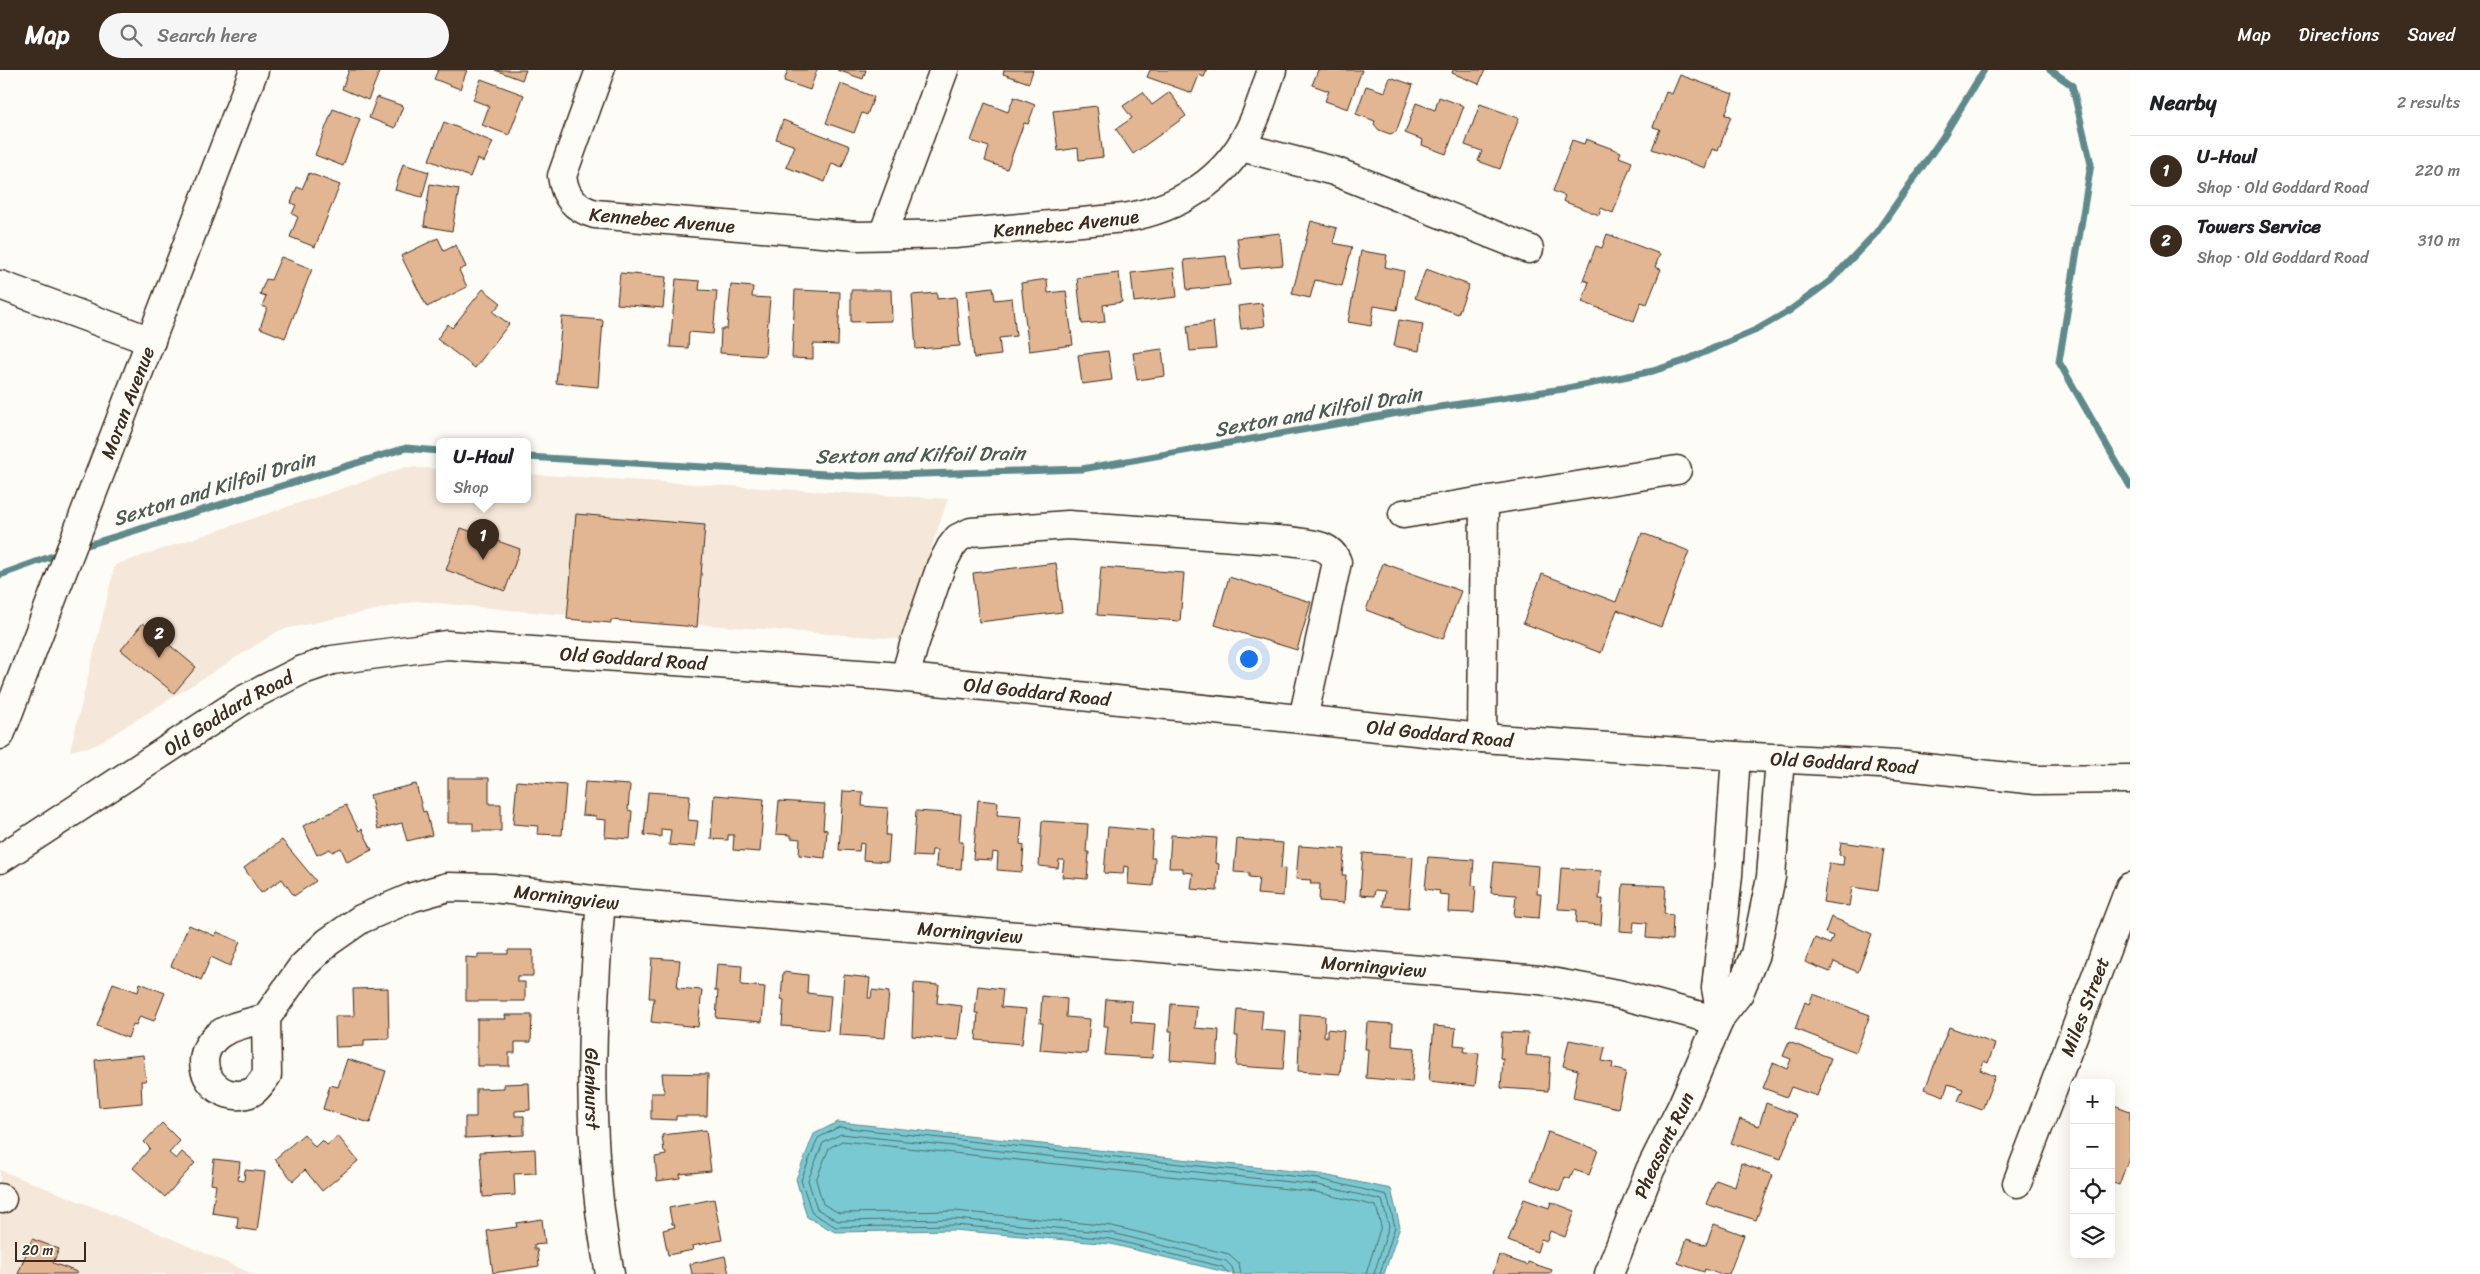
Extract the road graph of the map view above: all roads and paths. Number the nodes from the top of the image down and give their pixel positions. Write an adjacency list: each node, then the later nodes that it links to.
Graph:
1 (254, 70): 9 (street, Moran Avenue)
2 (600, 70): 6 (street, Kennebec Avenue)
3 (944, 70): 6 (street)
4 (1272, 70): 5 (street, Kennebec Avenue)
5 (1241, 147): 6 (street, Kennebec Avenue); 7 (street)
6 (882, 235)
7 (1529, 249)
8 (0, 286): 9 (street)
9 (151, 341): 15 (street, Moran Avenue)
10 (1677, 470): 11 (street)
11 (1484, 501): 12 (street); 16 (street)
12 (1403, 514)
13 (906, 677): 14 (street, Old Goddard Road); 14 (street); 20 (street, Old Goddard Road)
14 (1303, 719): 16 (street, Old Goddard Road)
15 (0, 735)
16 (1482, 738): 17 (street, Old Goddard Road)
17 (1736, 756): 18 (street, Old Goddard Road); 21 (street)
18 (1780, 758): 19 (street, Old Goddard Road); 22 (street, Pheasant Run)
19 (2130, 779)
20 (0, 859)
21 (1728, 875): 22 (street); 26 (street)
22 (1771, 877): 26 (street, Pheasant Run)
23 (2130, 887): 27 (street, Miles Street)
24 (601, 901): 25 (street, Morningview); 26 (street, Morningview); 28 (street, Glenhurst)
25 (266, 1018)
26 (1720, 1019): 29 (street, Pheasant Run)
27 (2017, 1183)
28 (610, 1274)
29 (1609, 1274)

